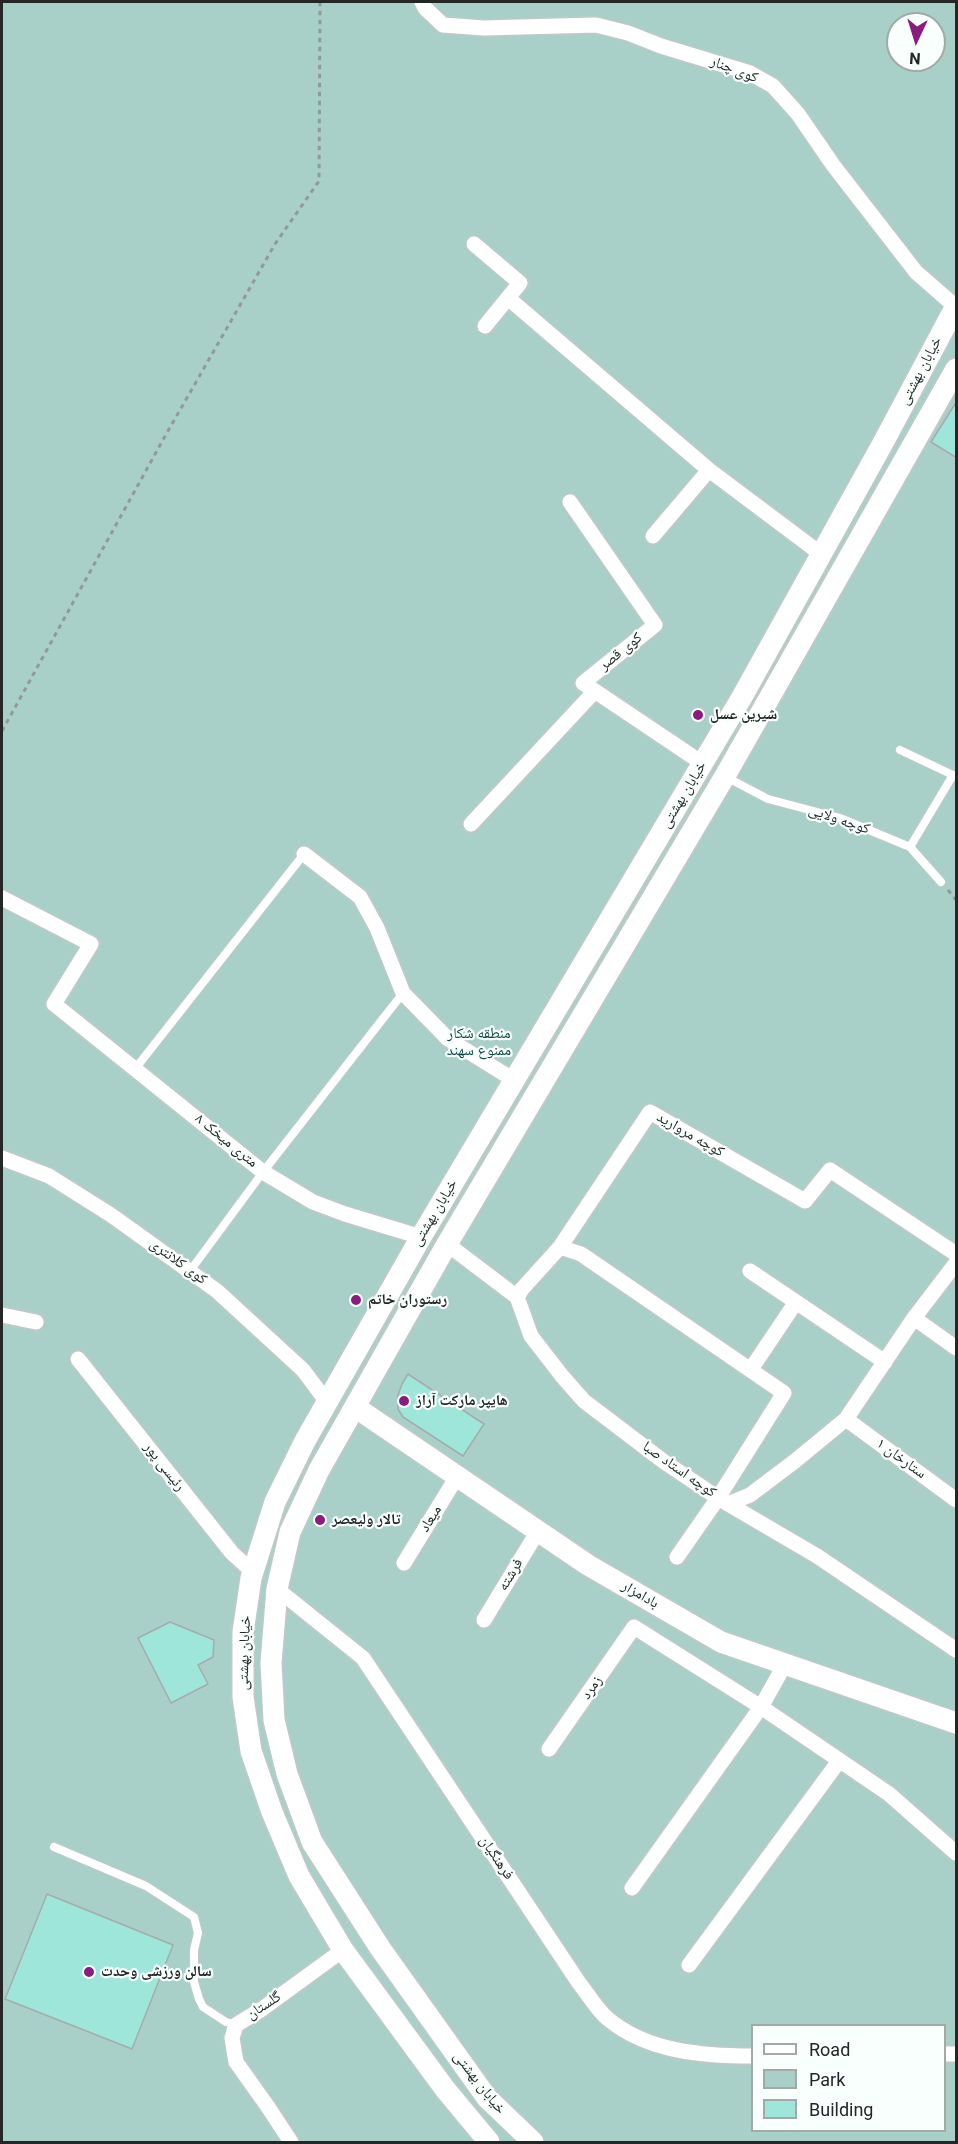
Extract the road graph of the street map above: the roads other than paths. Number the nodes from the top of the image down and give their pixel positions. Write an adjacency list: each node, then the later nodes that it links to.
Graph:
1 (422, 2): 4 (street, کوی چنار)
2 (474, 244): 3 (street)
3 (508, 298): 5 (street); 7 (street)
4 (956, 306): 10 (main road, خیابان بهشتی)
5 (485, 326)
6 (957, 369): 14 (main road, خیابان بهشتی)
7 (709, 470): 9 (street); 10 (street)
8 (570, 502): 11 (street, کوی قصر)
9 (653, 536)
10 (821, 554): 13 (main road, خیابان بهشتی)
11 (595, 691): 13 (street, کوی قصر); 16 (street)
12 (900, 750): 15 (lane)
13 (702, 764): 23 (main road, خیابان بهشتی)
14 (725, 776): 17 (lane, کوچه ولایی); 27 (main road, خیابان بهشتی)
15 (955, 776): 17 (lane)
16 (471, 824)
17 (910, 847): 19 (lane, کوچه ولایی)
18 (304, 854): 21 (street); 22 (lane)
19 (941, 882)
20 (2, 898): 22 (street, ۸ متری میخک)
21 (403, 993): 23 (street); 25 (lane)
22 (135, 1068): 25 (street, ۸ متری میخک)
23 (514, 1080): 26 (main road, خیابان بهشتی)
24 (2, 1158): 31 (street, کوی کلانتری)
25 (263, 1172): 26 (street, ۸ متری میخک); 31 (lane)
26 (421, 1237): 42 (main road, خیابان بهشتی)
27 (447, 1244): 33 (street); 44 (main road, خیابان بهشتی)
28 (560, 1247): 29 (street, کوچه مروارید); 33 (street); 41 (street)
29 (957, 1254)
30 (957, 1263): 36 (street)
31 (190, 1271): 43 (street, کوی کلانتری)
32 (750, 1271): 34 (street)
33 (517, 1297): 48 (street, کوچه استاد صبا)
34 (796, 1302): 40 (street); 41 (street)
35 (2, 1315): 37 (street)
36 (914, 1318): 38 (street); 40 (street)
37 (36, 1322)
38 (957, 1348)
39 (78, 1359): 52 (street, رئیسی پور)
40 (885, 1362): 45 (street)
41 (751, 1369): 48 (street)
42 (340, 1380): 43 (main road, خیابان بهشتی); 44 (main road)
43 (326, 1404): 44 (main road); 52 (main road, خیابان بهشتی)
44 (355, 1407): 46 (main road, بادامزار); 53 (main road, خیابان بهشتی)
45 (846, 1419): 47 (street, ستارخان ۱); 48 (street)
46 (458, 1476): 49 (main road, بادامزار); 51 (street, میعاد)
47 (957, 1500)
48 (723, 1501): 50 (street); 55 (street, کوچه استاد صبا)
49 (538, 1531): 54 (street, فرشته); 56 (main road, بادامزار)
50 (677, 1557)
51 (404, 1563)
52 (253, 1572): 64 (main road, خیابان بهشتی)
53 (277, 1589): 67 (street, فرهنگیان); 70 (main road, خیابان بهشتی)
54 (484, 1620)
55 (957, 1650)
56 (785, 1664): 57 (street); 58 (main road, بادامزار)
57 (761, 1707): 59 (street, زمرد); 60 (street); 63 (street)
58 (957, 1723)
59 (549, 1749)
60 (839, 1761): 62 (street); 65 (street)
61 (54, 1847): 66 (lane)
62 (957, 1853)
63 (632, 1888)
64 (344, 1950): 66 (street, گلستان); 69 (main road, خیابان بهشتی)
65 (689, 1965)
66 (236, 2025): 68 (street, گلستان)
67 (751, 2056)
68 (291, 2142)
69 (489, 2142)
70 (533, 2142)

